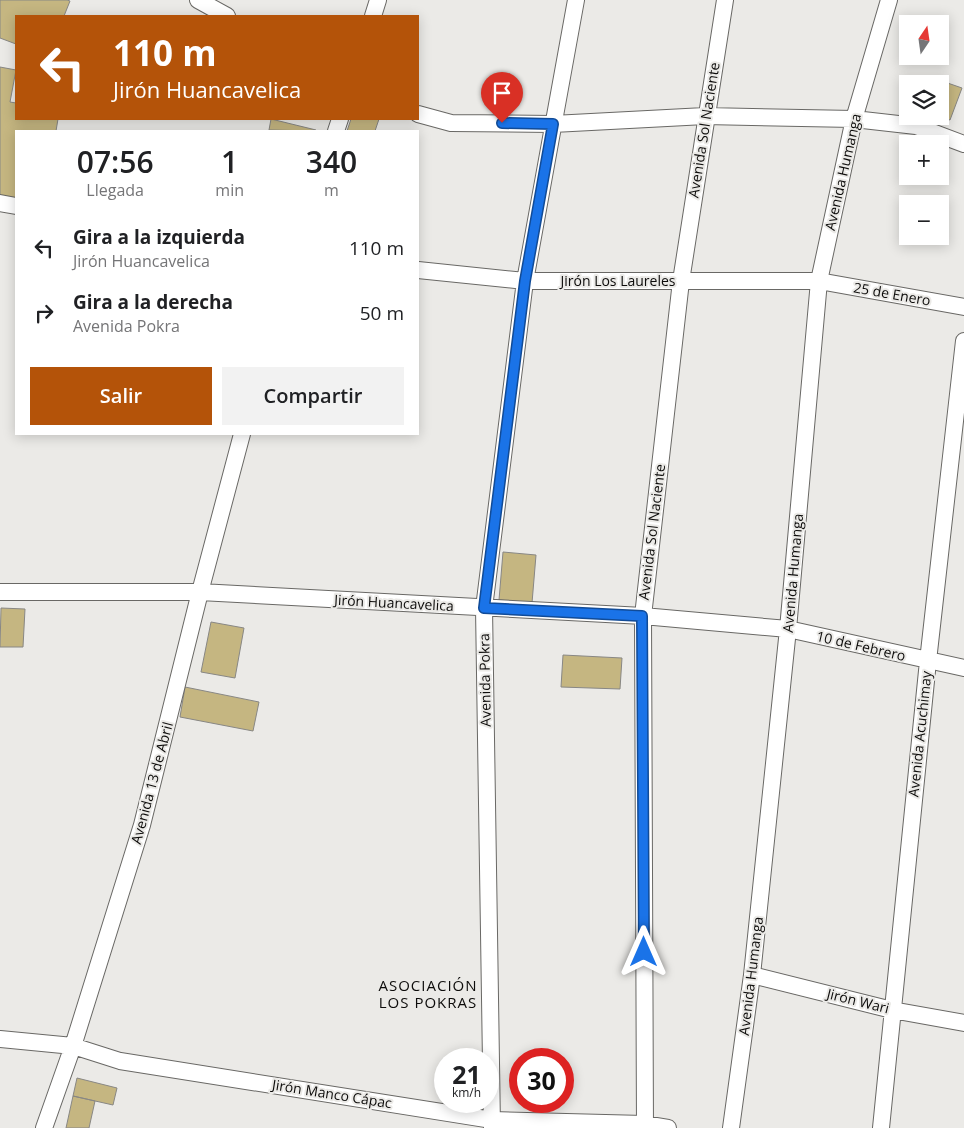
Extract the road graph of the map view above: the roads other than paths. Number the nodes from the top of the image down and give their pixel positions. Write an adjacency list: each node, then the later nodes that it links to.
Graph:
1 (198, 0): 6 (street)
2 (378, 0): 7 (street)
3 (576, 0): 11 (street, Avenida Pokra)
4 (725, 0): 9 (street, Avenida Sol Naciente)
5 (889, 0): 10 (street, Avenida Humanga)
6 (225, 15)
7 (373, 15)
8 (419, 114): 11 (street)
9 (706, 116): 10 (street); 11 (street); 17 (street, Avenida Sol Naciente)
10 (854, 119): 12 (street); 18 (street, Avenida Humanga)
11 (553, 124): 16 (street, Avenida Pokra)
12 (964, 144)
13 (0, 203): 14 (street)
14 (15, 206)
15 (419, 270): 16 (street, Jirón Los Laureles)
16 (525, 281): 17 (street, Jirón Los Laureles); 24 (street, Avenida Pokra)
17 (681, 281): 18 (street, Jirón Los Laureles); 25 (street, Avenida Sol Naciente)
18 (819, 281): 19 (street, 25 de Enero); 26 (street, Avenida Humanga)
19 (964, 307)
20 (964, 341): 27 (street, Avenida Acuchimay)
21 (242, 435): 23 (street, Avenida 13 de Abril)
22 (0, 592): 23 (street, Jirón Huancavelica)
23 (200, 592): 24 (street, Jirón Huancavelica); 33 (street, Avenida 13 de Abril)
24 (484, 608): 25 (street, Jirón Huancavelica); 34 (street, Avenida Pokra)
25 (642, 616): 26 (street, Jirón Huancavelica); 35 (street, Avenida Sol Naciente)
26 (788, 629): 27 (street, 10 de Febrero); 29 (street, Avenida Humanga)
27 (928, 661): 28 (street, 10 de Febrero); 30 (street, Avenida Acuchimay)
28 (964, 668)
29 (752, 975): 30 (street, Jirón Wari); 38 (street, Avenida Humanga)
30 (892, 1010): 31 (street, Jirón Wari); 39 (street, Avenida Acuchimay)
31 (964, 1023)
32 (0, 1039): 33 (street, Jirón Manco Cápac)
33 (73, 1046): 34 (street, Jirón Manco Cápac); 36 (street, Avenida 13 de Abril)
34 (492, 1124): 35 (street, Jirón Manco Cápac)
35 (645, 1126): 37 (street, Jirón Manco Cápac)
36 (44, 1128)
37 (668, 1128)
38 (731, 1128)
39 (881, 1128)

